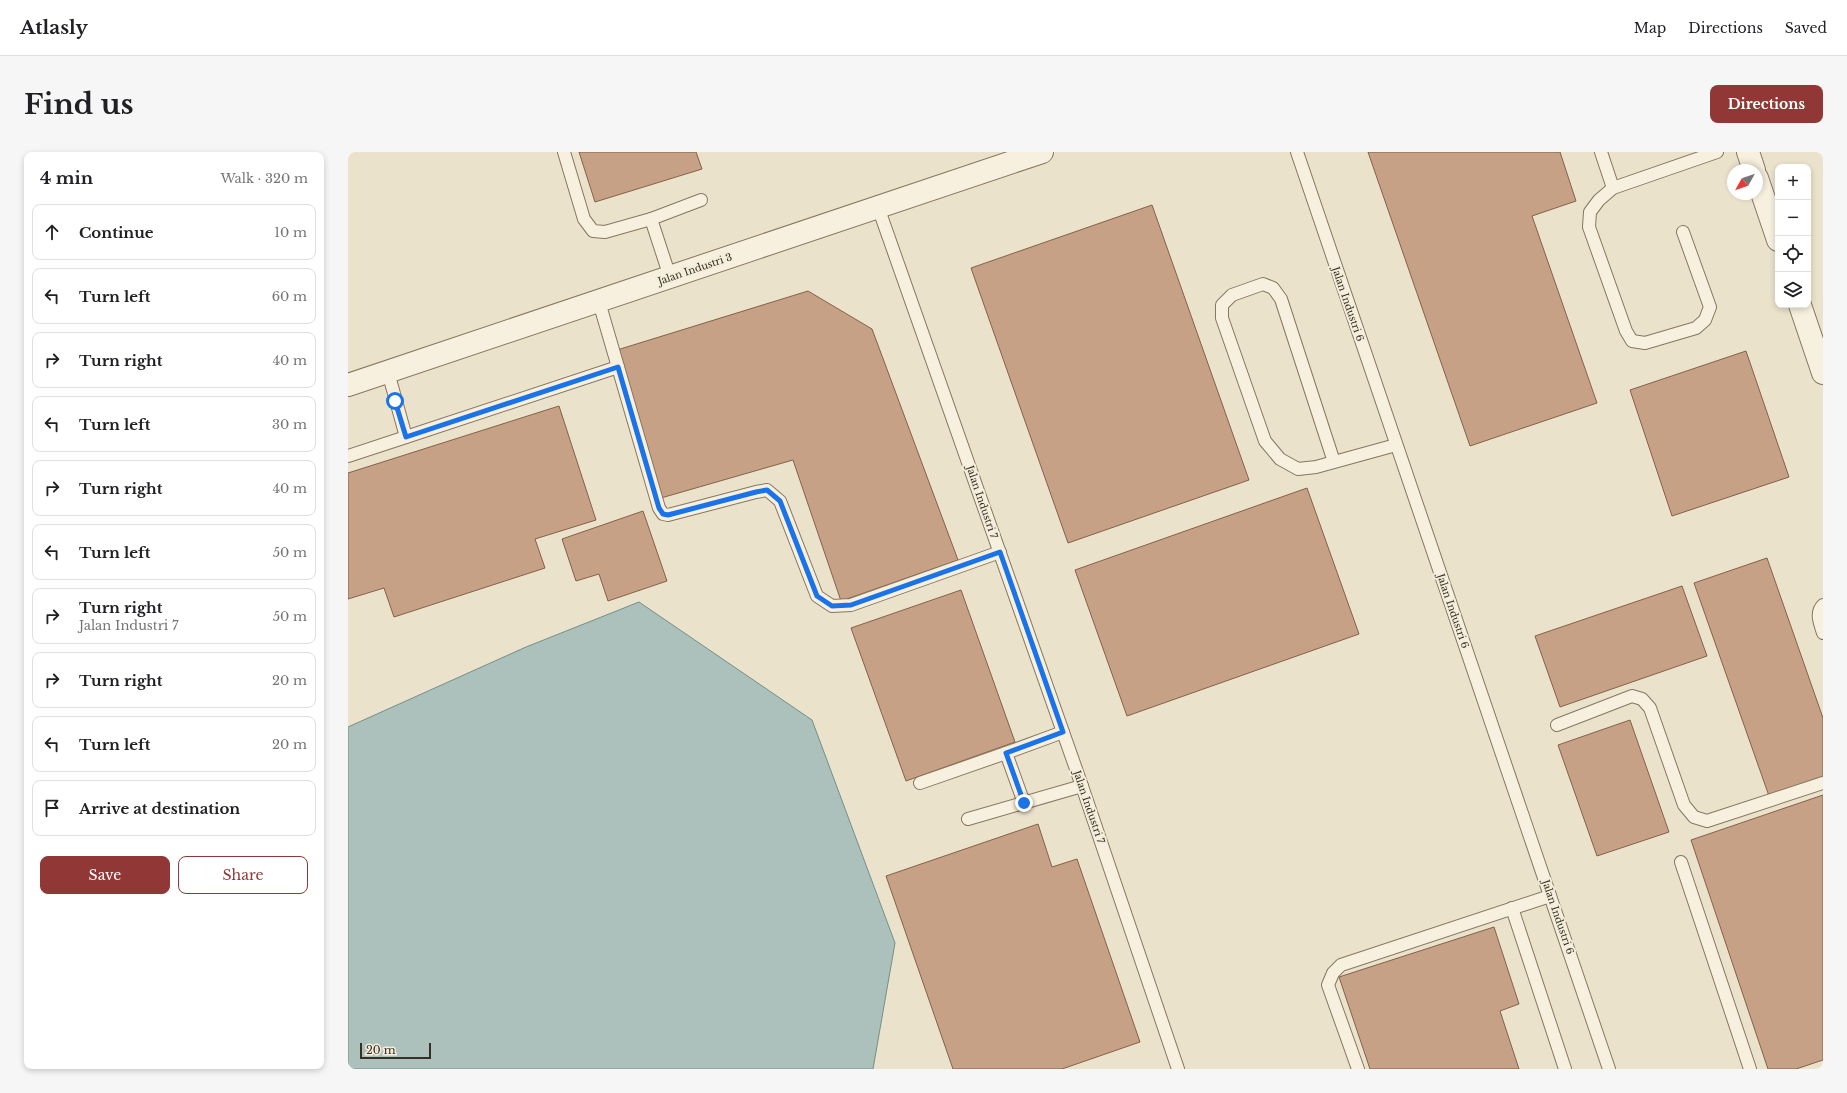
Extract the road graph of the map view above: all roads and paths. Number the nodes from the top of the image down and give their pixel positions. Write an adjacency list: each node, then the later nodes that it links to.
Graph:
1 (564, 152): 12 (lane)
2 (1042, 152): 11 (street, Jalan Industri 3)
3 (1296, 152): 23 (lane, Jalan Industri 6)
4 (1601, 152): 8 (lane)
5 (1717, 152): 8 (lane)
6 (1748, 152): 7 (street)
7 (1752, 164)
8 (1614, 188): 13 (lane)
9 (1763, 196): 14 (street)
10 (701, 200): 12 (lane)
11 (878, 207): 15 (street, Jalan Industri 3); 26 (lane, Jalan Industri 7)
12 (651, 219): 15 (lane)
13 (1683, 232)
14 (1777, 236)
15 (670, 278): 16 (street, Jalan Industri 3)
16 (599, 302): 18 (lane); 20 (street, Jalan Industri 3)
17 (1801, 308): 19 (street)
18 (618, 367): 22 (lane); 26 (lane)
19 (1822, 369)
20 (388, 372): 21 (street, Jalan Industri 3); 22 (lane)
21 (348, 385)
22 (406, 437): 24 (lane)
23 (1396, 445): 25 (lane); 38 (lane, Jalan Industri 6)
24 (348, 456)
25 (1334, 462): 25 (lane)
26 (1000, 552): 30 (lane, Jalan Industri 7)
27 (1823, 605): 28 (lane)
28 (1823, 633)
29 (1557, 725): 33 (lane)
30 (1063, 732): 31 (lane); 34 (lane, Jalan Industri 7)
31 (1006, 753): 32 (lane); 35 (lane)
32 (920, 783)
33 (1823, 783)
34 (1082, 786): 35 (lane); 40 (lane, Jalan Industri 7)
35 (1024, 803): 36 (lane)
36 (968, 819)
37 (1680, 862): 44 (lane)
38 (1550, 896): 39 (lane); 43 (lane, Jalan Industri 6)
39 (1512, 908): 41 (lane); 42 (lane)
40 (1178, 1069)
41 (1358, 1069)
42 (1566, 1069)
43 (1609, 1069)
44 (1750, 1069)

